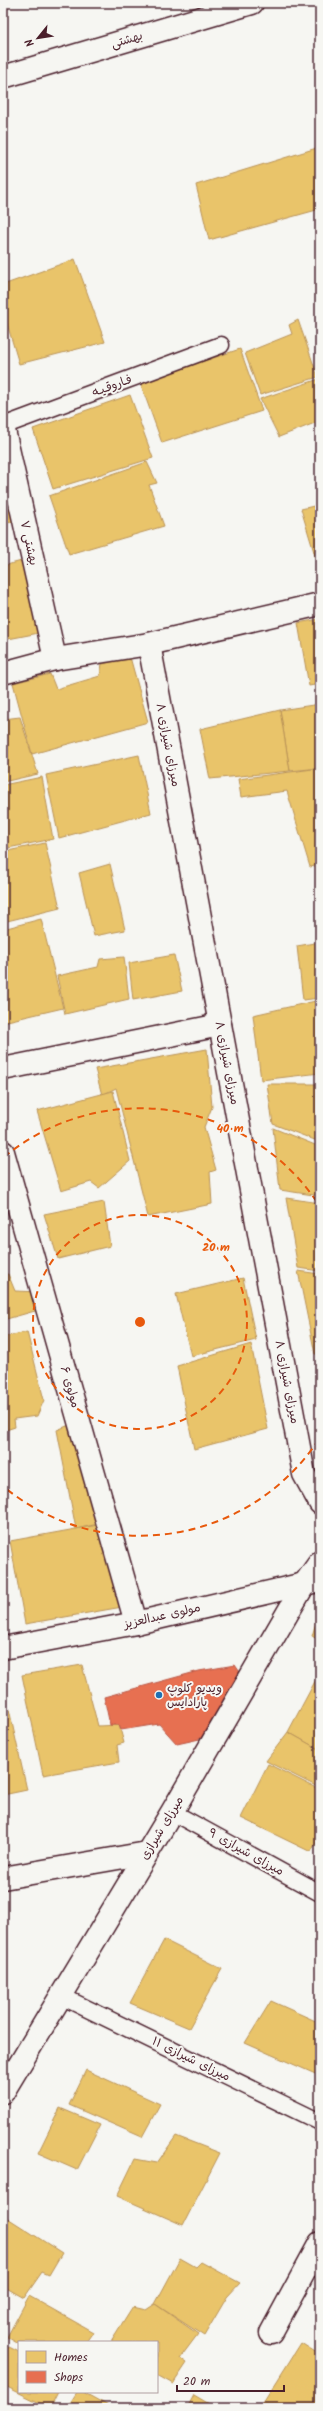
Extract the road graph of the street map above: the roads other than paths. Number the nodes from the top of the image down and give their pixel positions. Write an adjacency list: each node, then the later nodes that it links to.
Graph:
1 (252, 3): 2 (street, بهشتی)
2 (3, 77)
3 (221, 345): 4 (lane, فـاروقـیـه)
4 (4, 436): 7 (street, بهشتی ۷)
5 (320, 604): 6 (street)
6 (149, 644): 7 (street); 9 (street, میرزای شیرازی ۸)
7 (55, 659): 8 (street)
8 (3, 673)
9 (220, 1025): 10 (street); 12 (street, میرزای شیرازی ۸)
10 (3, 1069)
11 (3, 1152): 15 (street, مولوی ۶)
12 (320, 1502)
13 (320, 1562): 14 (street, میرزای شیرازی)
14 (312, 1582): 15 (street, مولوی عبدالعزیز); 17 (street, میرزای شیرازی)
15 (136, 1623): 16 (street, مولوی عبدالعزیز)
16 (3, 1648)
17 (172, 1812): 18 (street, میرزای شیرازی); 20 (lane, میرزای شیرازی ۹)
18 (147, 1853): 19 (street); 21 (street, میرزای شیرازی)
19 (3, 1878)
20 (320, 1893)
21 (61, 1996): 22 (street, میرزای شیرازی); 23 (lane, میرزای شیرازی ۱۱)
22 (3, 2092)
23 (320, 2122)
24 (320, 2243): 25 (street)
25 (271, 2333)

